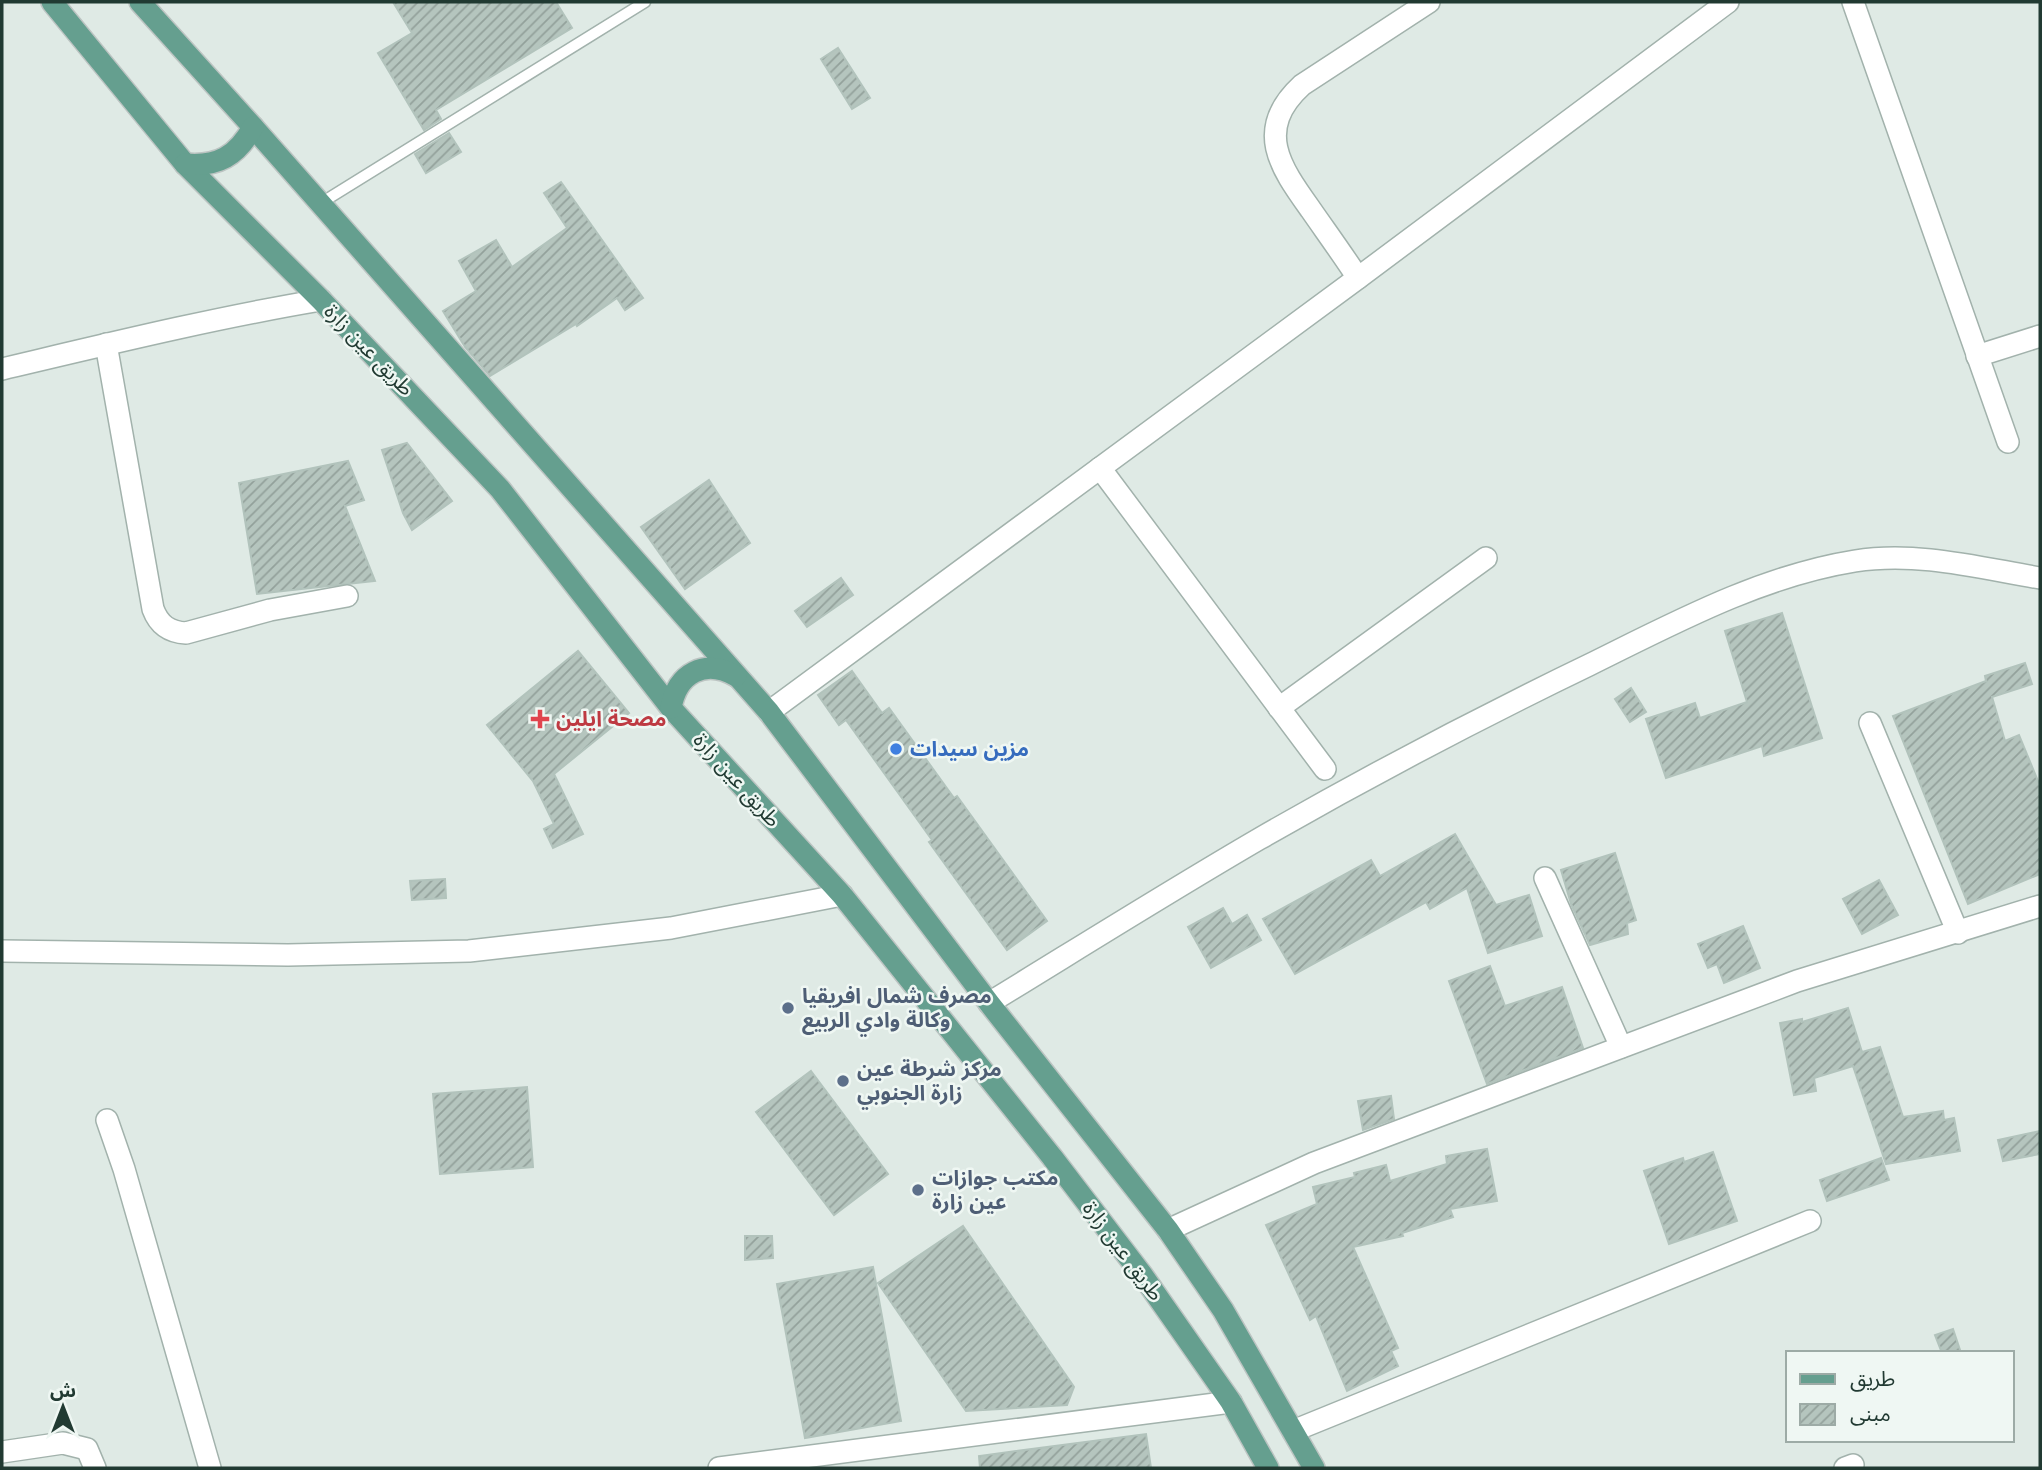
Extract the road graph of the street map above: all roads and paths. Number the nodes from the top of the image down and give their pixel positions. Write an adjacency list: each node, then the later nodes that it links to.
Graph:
1 (52, 2): 8 (main road, طريق عين زارة)
2 (140, 2): 7 (main road)
3 (645, 2): 9 (lane)
4 (1429, 2): 10 (street)
5 (1728, 2): 10 (street)
6 (1853, 2): 14 (street)
7 (253, 127): 8 (main road); 9 (main road)
8 (184, 164): 11 (main road, طريق عين زارة)
9 (321, 203): 21 (main road)
10 (1359, 278): 17 (street)
11 (321, 300): 13 (street); 22 (main road, طريق عين زارة)
12 (2040, 336): 14 (street)
13 (106, 344): 15 (street); 20 (street)
14 (1978, 356): 16 (street)
15 (2, 369)
16 (2008, 442)
17 (1100, 468): 23 (street); 24 (street)
18 (1486, 558): 23 (street)
19 (2040, 578): 32 (street)
20 (347, 596)
21 (738, 677): 22 (main road); 24 (main road)
22 (671, 708): 28 (main road, طريق عين زارة)
23 (1279, 708): 26 (street)
24 (769, 712): 32 (main road)
25 (1870, 723): 30 (street)
26 (1325, 769)
27 (1545, 878): 33 (street)
28 (842, 895): 31 (street); 37 (main road, طريق عين زارة)
29 (2040, 906): 30 (street)
30 (1958, 933): 33 (street)
31 (2, 951)
32 (989, 1003): 36 (main road)
33 (1620, 1047): 36 (street)
34 (107, 1120): 41 (street)
35 (1810, 1222): 38 (street)
36 (1167, 1230): 38 (main road)
37 (1231, 1402): 42 (street); 43 (main road, طريق عين زارة)
38 (1293, 1431): 44 (main road)
39 (2, 1452): 40 (street)
40 (95, 1468)
41 (210, 1468)
42 (719, 1468)
43 (1268, 1468)
44 (1314, 1468)

